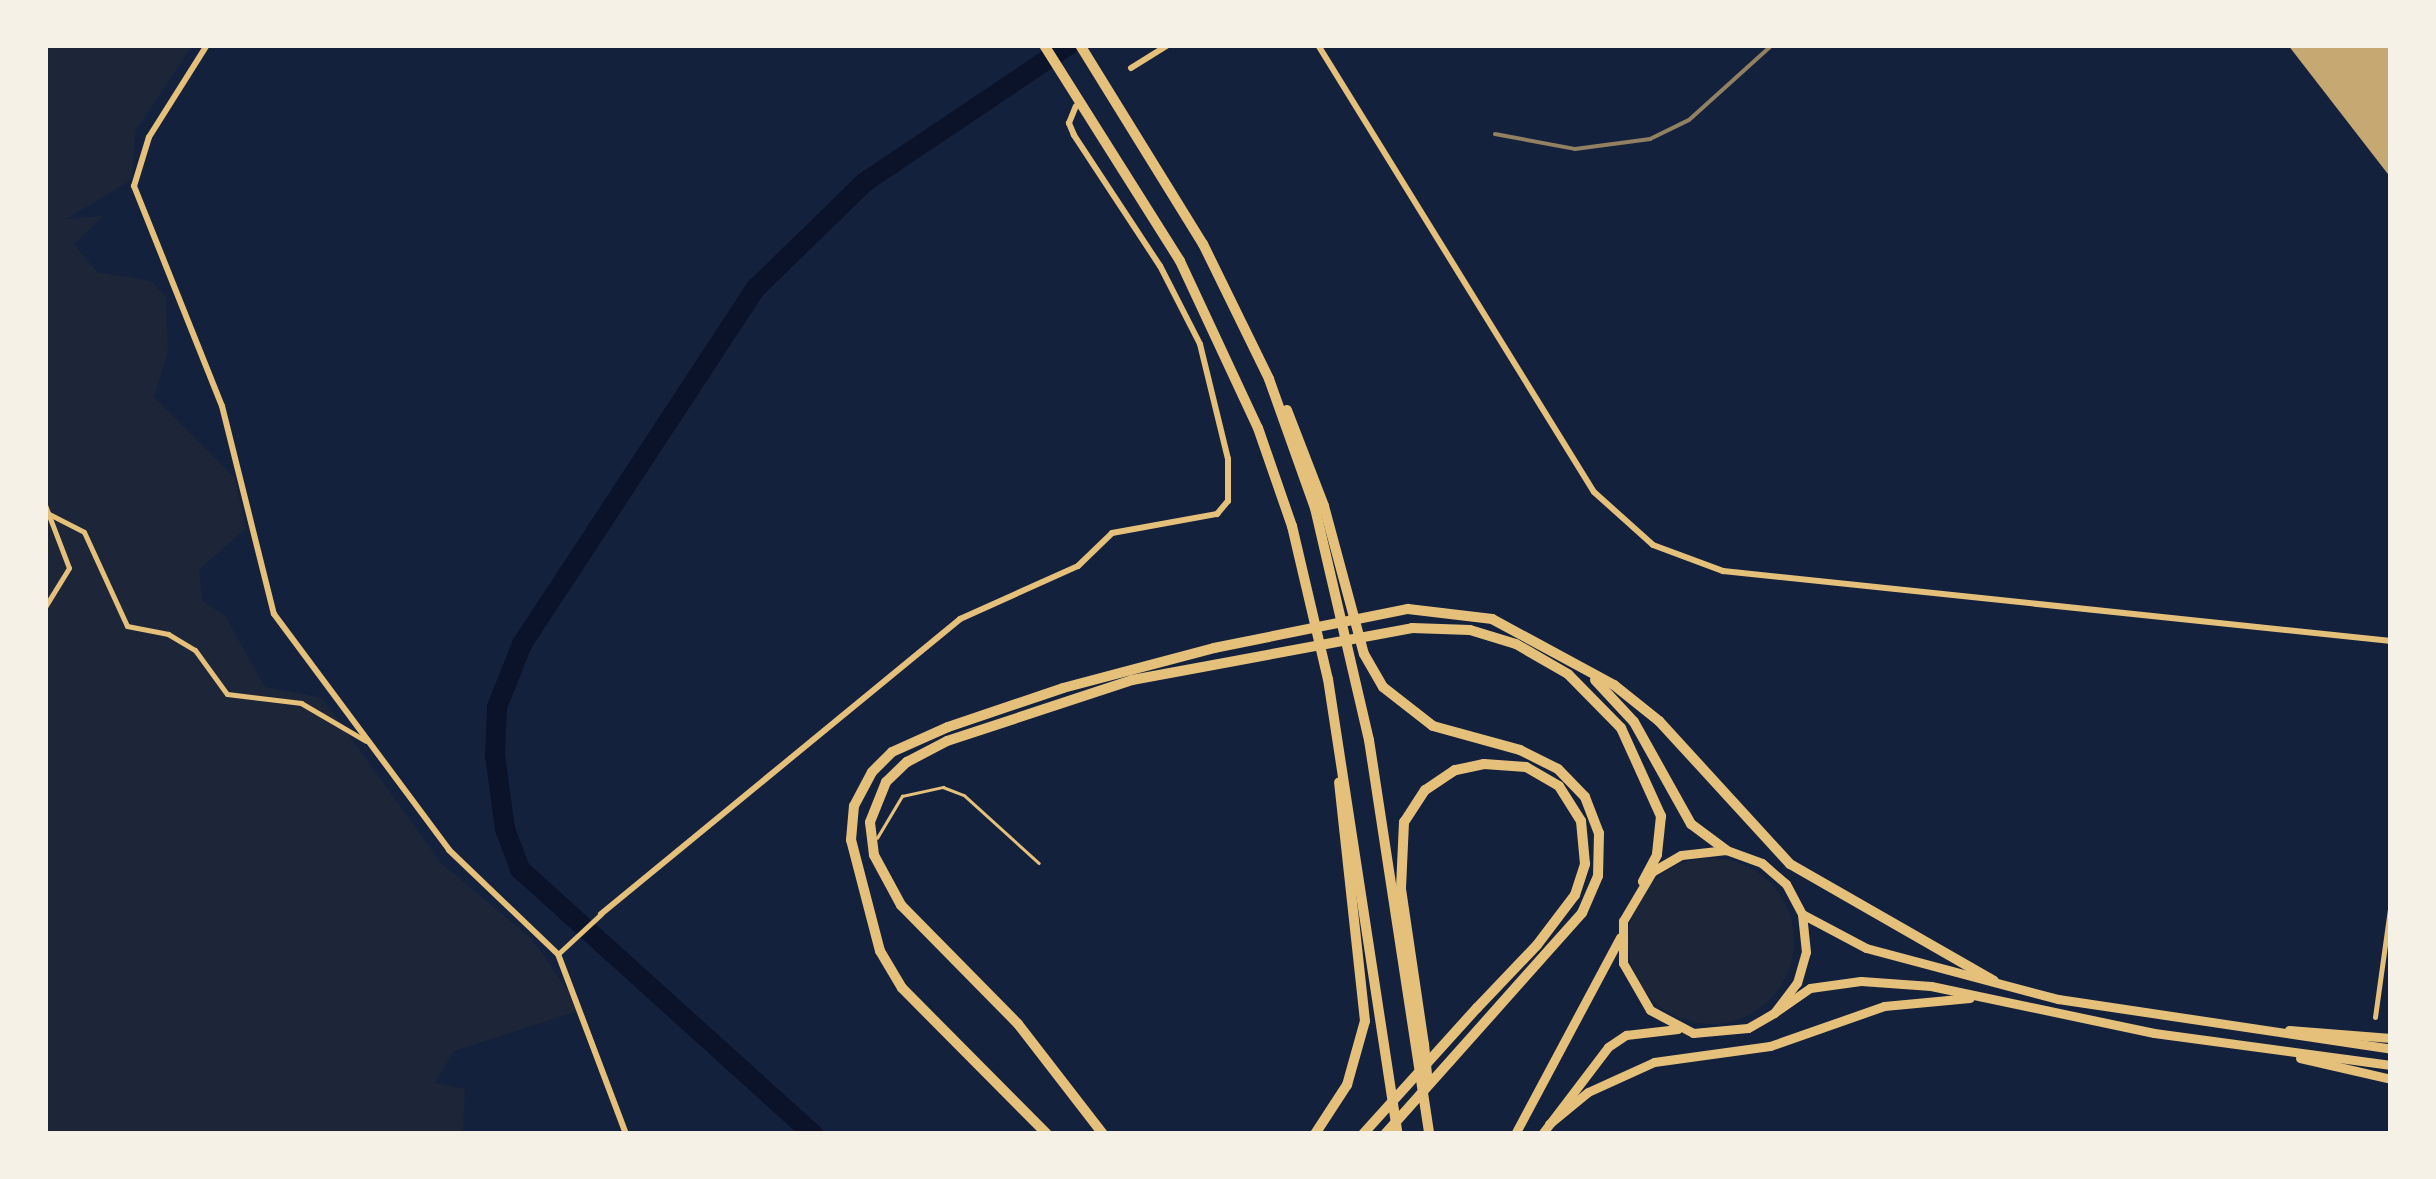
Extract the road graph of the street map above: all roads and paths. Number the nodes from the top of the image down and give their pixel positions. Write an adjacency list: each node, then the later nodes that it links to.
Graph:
1 (206, 45): 15 (street)
2 (1044, 45): 14 (highway)
3 (1080, 45): 8 (highway)
4 (1168, 45): 6 (street)
5 (1318, 45): 12 (street)
6 (1131, 68)
7 (1076, 106): 21 (street)
8 (1269, 378): 42 (highway); 44 (highway)
9 (45, 505): 10 (street)
10 (49, 514): 11 (street); 15 (street)
11 (45, 608)
12 (2391, 641)
13 (1568, 656): 16 (highway); 25 (highway); 38 (highway)
14 (1332, 702): 40 (highway); 43 (highway)
15 (371, 744): 24 (street)
16 (1726, 850): 19 (highway); 22 (highway)
17 (874, 854): 18 (lane); 19 (highway); 39 (highway)
18 (1039, 863)
19 (1643, 881): 23 (highway)
20 (2391, 901): 28 (street)
21 (600, 914): 24 (street)
22 (1802, 914): 25 (highway); 27 (highway)
23 (1621, 935): 30 (highway); 45 (highway)
24 (558, 954): 37 (street)
25 (1994, 982): 29 (highway)
26 (1992, 998): 27 (highway); 32 (highway); 36 (highway)
27 (1774, 1013): 30 (highway)
28 (2376, 1017)
29 (2209, 1024): 31 (highway); 33 (highway)
30 (1681, 1029): 36 (highway)
31 (2391, 1038)
32 (2244, 1045): 34 (highway); 35 (highway)
33 (2391, 1050)
34 (2391, 1064)
35 (2391, 1078)
36 (1549, 1124): 46 (highway)
37 (626, 1134)
38 (1047, 1134)
39 (1103, 1134)
40 (1315, 1134)
41 (1363, 1134): 44 (highway)
42 (1384, 1134)
43 (1398, 1134)
44 (1431, 1134)
45 (1515, 1134)
46 (1542, 1134)

